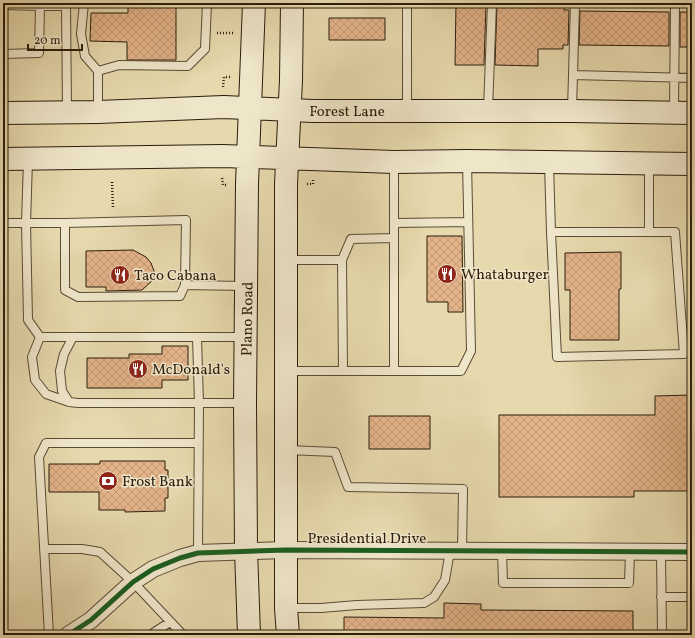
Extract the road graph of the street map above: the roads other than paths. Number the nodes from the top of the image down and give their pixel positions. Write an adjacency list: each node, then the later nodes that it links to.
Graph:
1 (84, 3): 13 (lane)
2 (207, 3): 13 (lane)
3 (254, 3): 17 (main road, Plano Road)
4 (292, 3): 18 (main road)
5 (407, 3): 19 (lane)
6 (492, 3): 20 (lane)
7 (575, 3): 14 (lane)
8 (676, 3): 15 (lane)
9 (40, 4): 10 (lane); 11 (lane); 12 (lane)
10 (66, 4): 22 (lane)
11 (3, 6)
12 (3, 54)
13 (98, 71): 23 (lane)
14 (573, 75): 15 (lane); 21 (lane)
15 (674, 77): 16 (lane); 25 (lane)
16 (692, 78)
17 (251, 108): 18 (main road, Forest Lane); 23 (main road, Forest Lane); 26 (main road, Plano Road)
18 (290, 111): 19 (main road, Forest Lane); 29 (main road)
19 (407, 111): 20 (main road, Forest Lane)
20 (488, 111): 21 (main road, Forest Lane)
21 (572, 111): 25 (main road, Forest Lane)
22 (67, 112): 23 (main road, Forest Lane); 24 (main road, Forest Lane)
23 (98, 112)
24 (3, 113)
25 (683, 113)
26 (248, 158): 28 (main road); 29 (main road); 46 (main road, Plano Road)
27 (3, 159): 28 (main road)
28 (28, 159): 37 (lane)
29 (287, 159): 31 (main road); 43 (main road)
30 (467, 161): 31 (main road); 32 (main road); 35 (lane)
31 (394, 162): 39 (lane)
32 (549, 162): 33 (main road); 40 (lane)
33 (649, 163): 34 (main road); 41 (lane)
34 (692, 164)
35 (468, 222): 39 (lane); 53 (lane)
36 (3, 223): 37 (lane)
37 (26, 223): 38 (lane); 47 (lane)
38 (65, 223): 45 (lane); 45 (lane)
39 (394, 223): 42 (lane)
40 (551, 232): 41 (lane); 41 (lane)
41 (649, 232)
42 (394, 238): 44 (lane); 53 (lane)
43 (286, 260): 44 (lane); 51 (main road)
44 (342, 260): 52 (lane)
45 (185, 285): 46 (lane)
46 (248, 286): 50 (main road, Plano Road)
47 (40, 337): 48 (lane); 54 (lane)
48 (73, 337): 49 (lane); 54 (lane)
49 (197, 337): 50 (lane); 56 (lane)
50 (246, 337): 55 (main road, Plano Road)
51 (286, 371): 52 (lane); 58 (main road)
52 (343, 371): 53 (lane)
53 (394, 371)
54 (69, 402): 56 (lane)
55 (245, 403): 56 (lane); 60 (main road, Plano Road)
56 (199, 404): 57 (lane)
57 (198, 444): 59 (lane); 67 (lane)
58 (286, 450): 61 (main road); 62 (lane)
59 (44, 549): 68 (lane); 73 (lane)
60 (246, 550): 61 (street, Presidential Drive); 67 (street, Presidential Drive); 77 (main road, Plano Road)
61 (286, 550): 62 (street, Presidential Drive); 71 (main road)
62 (456, 551): 63 (street, Presidential Drive); 71 (lane)
63 (502, 551): 64 (street, Presidential Drive); 64 (lane)
64 (630, 552): 65 (street, Presidential Drive)
65 (661, 552): 66 (street, Presidential Drive); 69 (lane)
66 (692, 552)
67 (198, 553): 68 (street, Presidential Drive)
68 (133, 582): 72 (lane); 74 (street, Presidential Drive)
69 (662, 597): 70 (lane); 79 (lane)
70 (692, 597)
71 (286, 608): 78 (main road)
72 (170, 622): 75 (lane); 76 (lane)
73 (49, 635)
74 (68, 635)
75 (150, 635)
76 (183, 635)
77 (249, 635)
78 (288, 635)
79 (662, 635)

